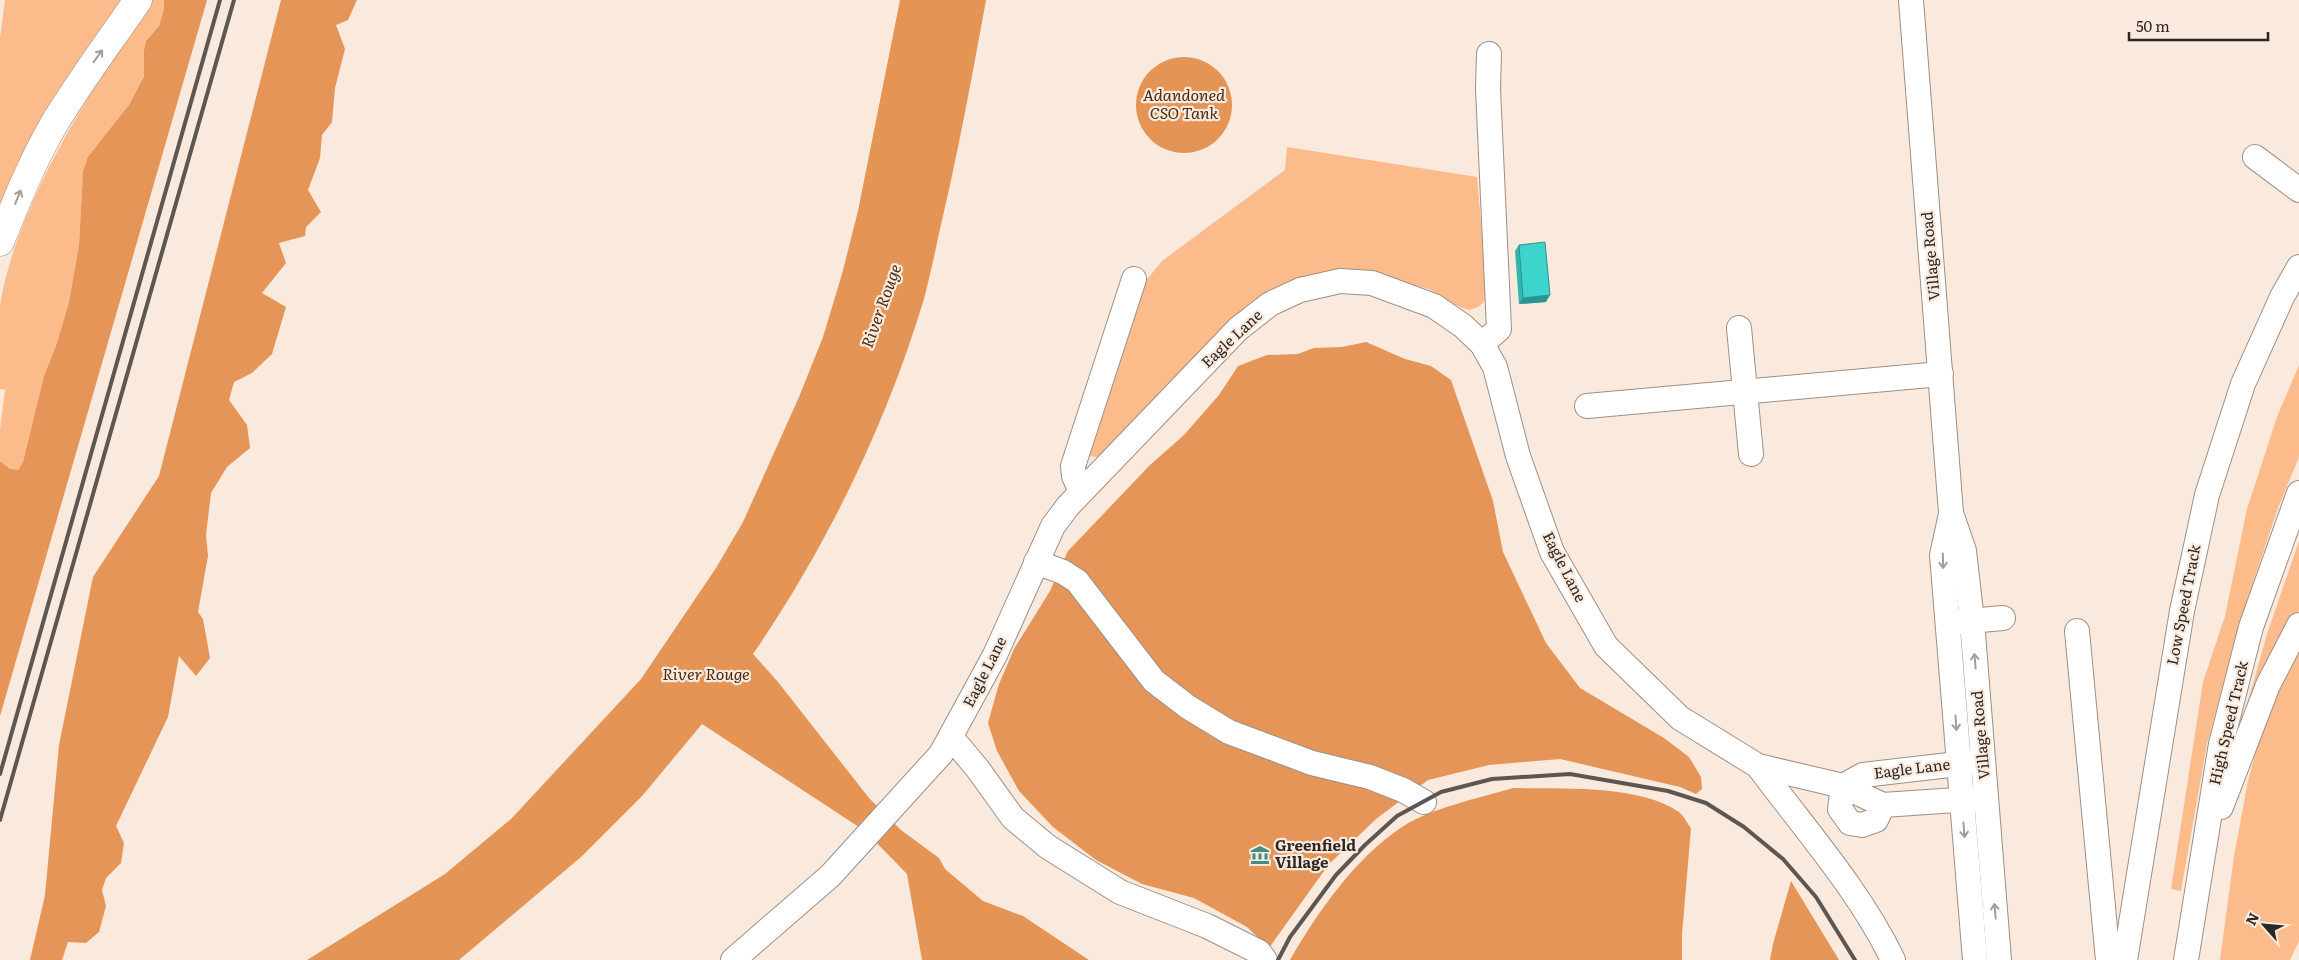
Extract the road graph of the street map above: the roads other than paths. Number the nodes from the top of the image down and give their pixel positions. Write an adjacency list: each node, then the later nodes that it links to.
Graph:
1 (138, 0): 6 (main road, one-way to 1)
2 (1910, 0): 11 (street, Village Road)
3 (1490, 54): 10 (street)
4 (2255, 157): 5 (street)
5 (2299, 190)
6 (0, 242)
7 (2299, 267): 39 (street, Low Speed Track)
8 (1134, 279): 15 (street)
9 (1739, 328): 12 (street)
10 (1482, 344): 15 (street, Eagle Lane); 27 (street, Eagle Lane)
11 (1941, 374): 12 (street); 17 (street, Village Road)
12 (1745, 392): 13 (street); 14 (street)
13 (1587, 406)
14 (1751, 454)
15 (1082, 492): 18 (street, Eagle Lane)
16 (2299, 493): 32 (street, High Speed Track)
17 (1951, 513): 20 (street, Village Road); 21 (street, Village Road, one-way to 21)
18 (1036, 562): 24 (street, Eagle Lane); 31 (street)
19 (2003, 618): 20 (street)
20 (1972, 620): 21 (street); 25 (street, Village Road, one-way to 20)
21 (1948, 622): 26 (street, Village Road, one-way to 26)
22 (2299, 625): 32 (street)
23 (2077, 631): 38 (street)
24 (946, 746): 33 (street, Eagle Lane); 34 (street)
25 (1983, 762): 26 (street, Eagle Lane); 29 (street, Village Road)
26 (1959, 764): 28 (street, Eagle Lane); 30 (street, Village Road)
27 (1758, 766): 28 (street, Eagle Lane); 35 (street)
28 (1843, 786): 30 (street, Eagle Lane)
29 (1986, 798): 30 (street, Eagle Lane); 37 (street, Village Road, one-way to 29)
30 (1962, 800): 36 (street, Village Road, one-way to 36)
31 (1424, 802)
32 (2201, 860): 40 (street, High Speed Track)
33 (733, 960)
34 (1265, 960)
35 (1893, 960)
36 (1975, 960)
37 (1999, 960)
38 (2108, 960)
39 (2125, 960)
40 (2186, 960)

